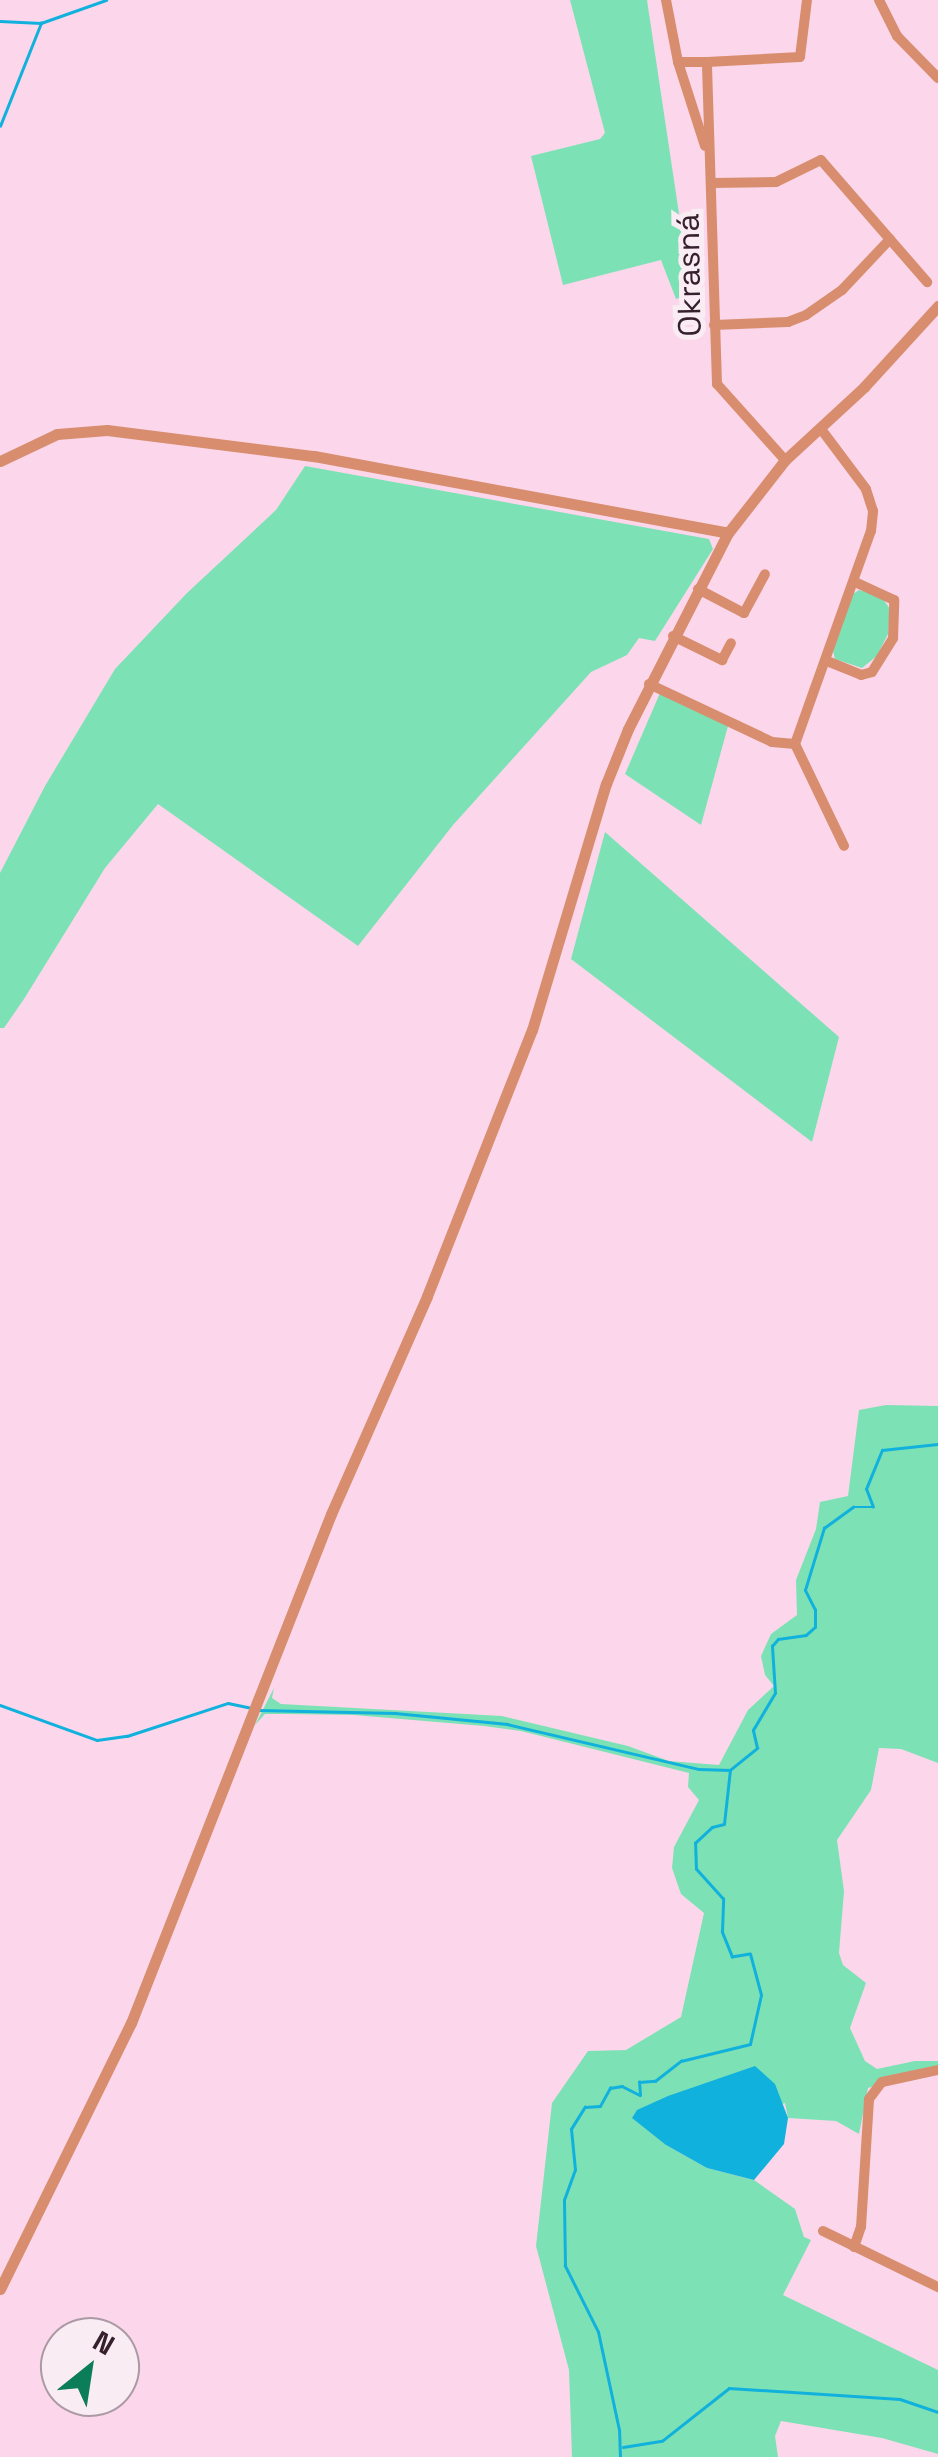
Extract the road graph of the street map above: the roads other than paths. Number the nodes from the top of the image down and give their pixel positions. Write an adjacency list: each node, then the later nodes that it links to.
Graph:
1 (666, 0): 4 (street)
2 (806, 0): 5 (street)
3 (879, 0): 6 (street)
4 (678, 62): 5 (street); 7 (street)
5 (707, 62): 7 (street, Okrasná)
6 (938, 78)
7 (710, 161): 8 (street, Okrasná)
8 (712, 183): 9 (street); 12 (street, Okrasná)
9 (890, 239): 10 (street); 12 (street)
10 (927, 282)
11 (938, 306): 13 (street)
12 (714, 325): 14 (street, Okrasná)
13 (821, 428): 14 (street); 18 (street)
14 (785, 460): 16 (street)
15 (0, 461): 16 (street)
16 (728, 534): 19 (street)
17 (765, 574): 19 (street)
18 (855, 582): 22 (street); 22 (street)
19 (698, 589): 20 (street)
20 (673, 636): 21 (street); 23 (street)
21 (731, 643)
22 (827, 661): 24 (street)
23 (649, 684): 24 (street); 30 (street)
24 (795, 744): 25 (street)
25 (844, 846)
26 (938, 2070): 28 (street)
27 (823, 2231): 28 (street)
28 (854, 2247): 29 (street)
29 (938, 2287)
30 (0, 2289)

